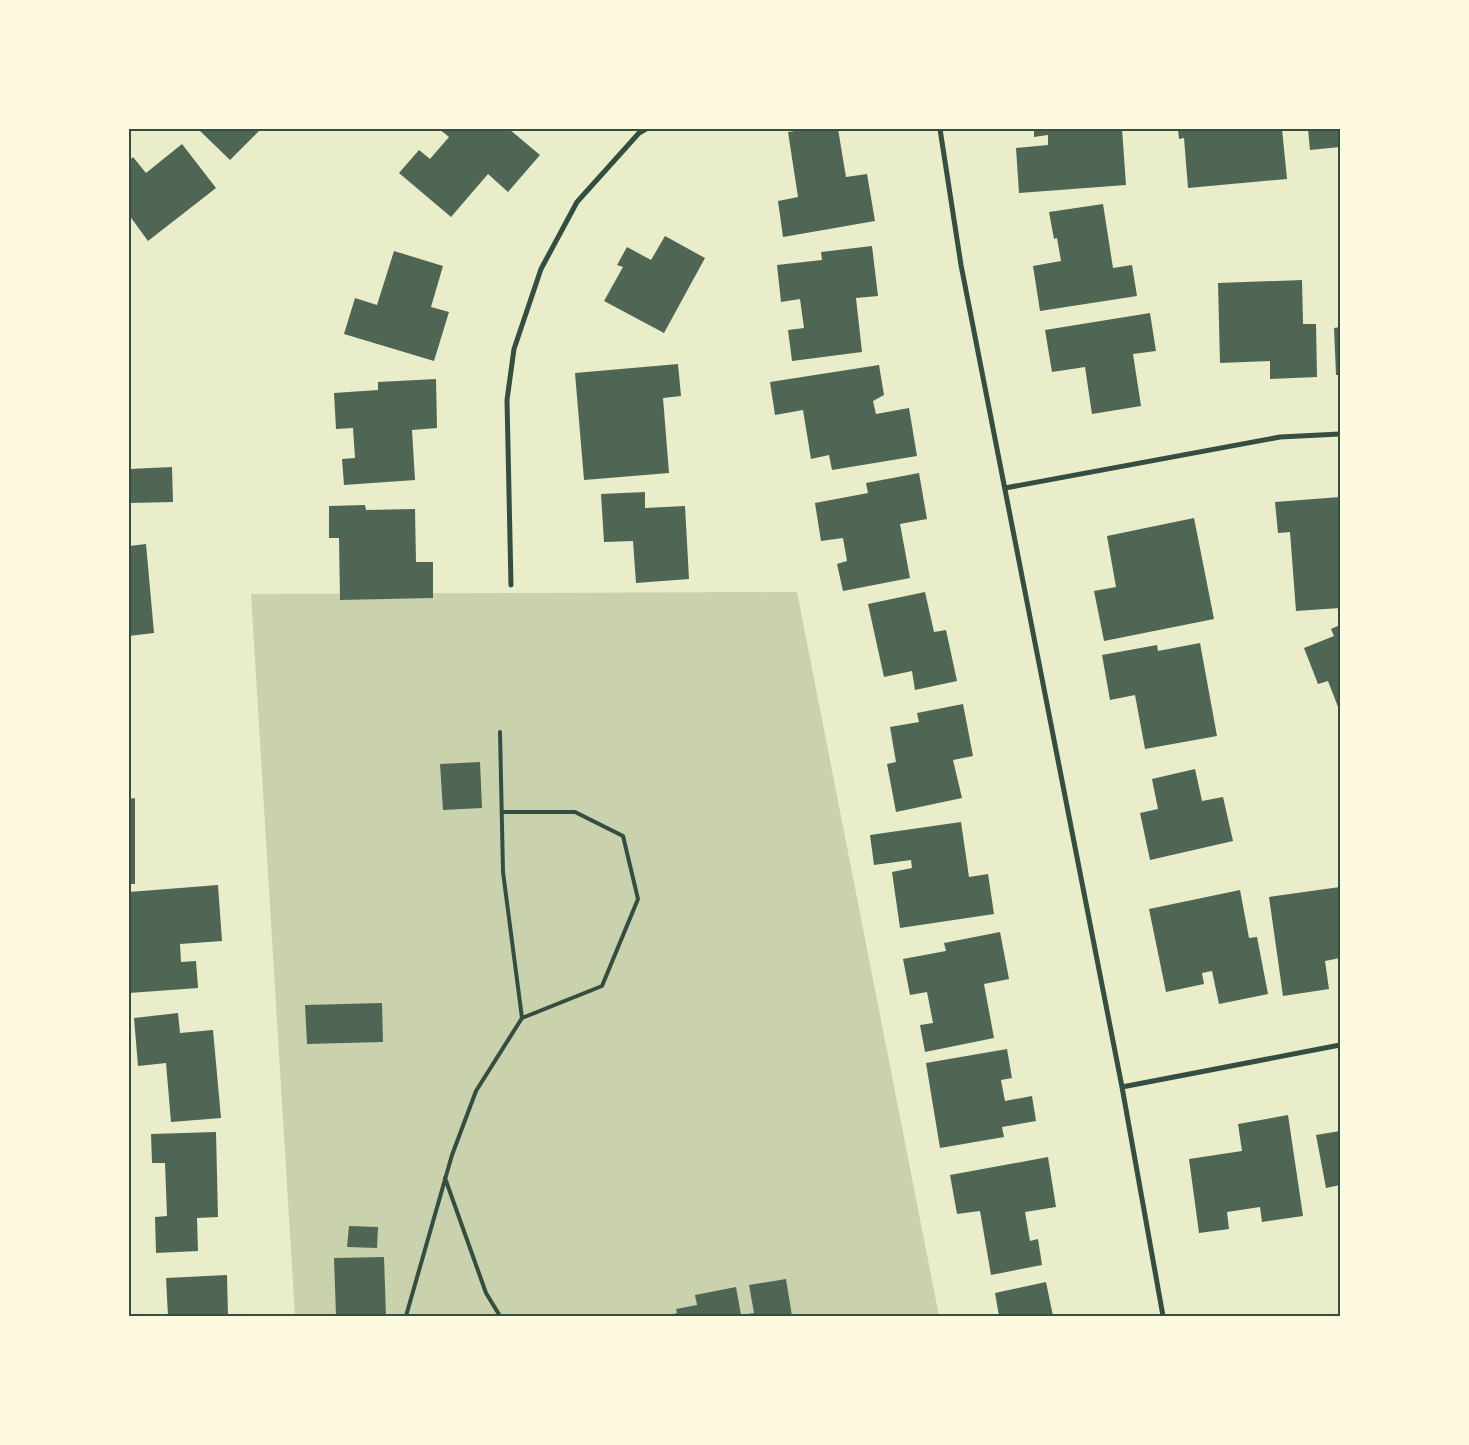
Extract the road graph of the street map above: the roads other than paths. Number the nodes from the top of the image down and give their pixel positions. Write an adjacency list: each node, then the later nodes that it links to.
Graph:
1 (646, 129): 5 (street)
2 (940, 129): 4 (street)
3 (1340, 434): 4 (street)
4 (1005, 488): 10 (street)
5 (511, 585)
6 (500, 732): 7 (lane)
7 (502, 812): 8 (lane); 8 (lane)
8 (522, 1018): 11 (lane)
9 (1340, 1045): 10 (street)
10 (1122, 1087): 14 (street)
11 (445, 1178): 12 (lane); 13 (lane)
12 (406, 1316)
13 (500, 1316)
14 (1163, 1316)

